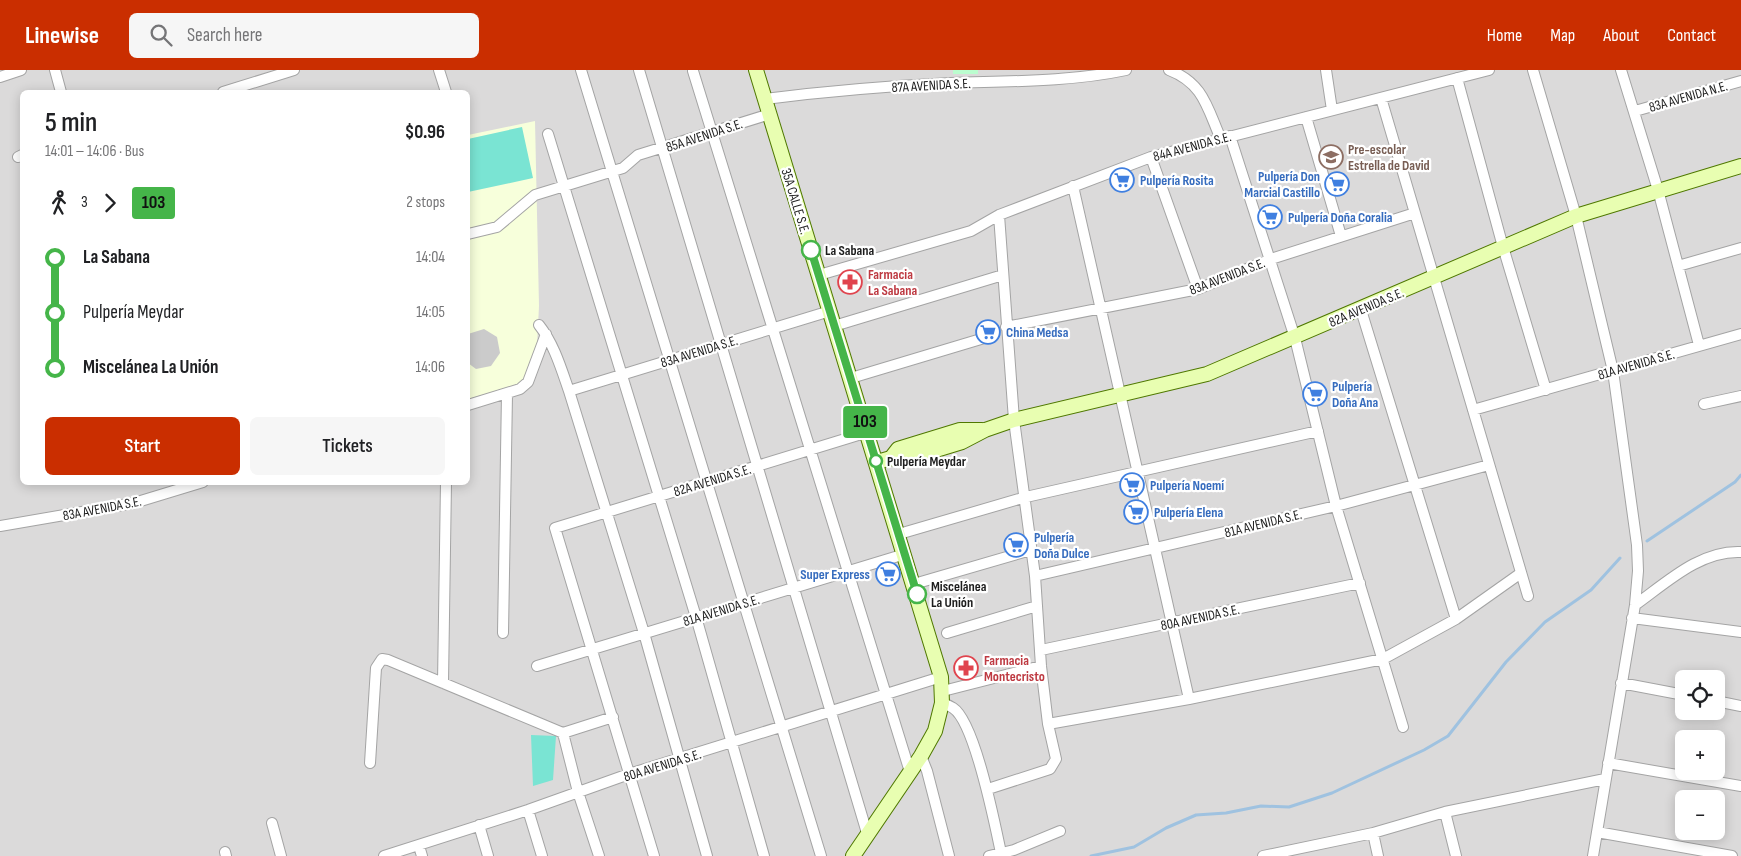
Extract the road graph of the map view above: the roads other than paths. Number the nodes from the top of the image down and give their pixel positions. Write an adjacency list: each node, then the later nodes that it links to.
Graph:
1 (21, 70): 15 (street)
2 (55, 70): 18 (street)
3 (294, 70): 19 (street)
4 (440, 70): 20 (street)
5 (581, 70): 33 (street)
6 (638, 70): 30 (street)
7 (756, 70): 22 (street, 35A CALLE S.E.)
8 (1126, 70): 22 (street, 87A AVENIDA S.E.)
9 (1169, 70): 29 (street)
10 (1326, 70): 23 (street)
11 (1489, 70): 16 (street, 84A AVENIDA S.E.)
12 (1533, 70): 39 (street)
13 (1621, 70): 24 (street)
14 (693, 72): 27 (street)
15 (0, 77)
16 (1457, 78): 21 (street, 84A AVENIDA S.E.); 42 (street)
17 (1741, 81): 24 (street, 83A AVENIDA N.E.)
18 (60, 90)
19 (229, 90)
20 (445, 90)
21 (1381, 98): 23 (street, 84A AVENIDA S.E.); 37 (street)
22 (765, 99): 25 (street, 35A CALLE S.E.)
23 (1332, 110): 26 (street, 84A AVENIDA S.E.)
24 (1635, 111): 36 (street)
25 (770, 114): 27 (street, 85A AVENIDA S.E.); 47 (street, 35A CALLE S.E.)
26 (1306, 117): 29 (street, 84A AVENIDA S.E.); 41 (street)
27 (712, 133): 30 (street, 85A AVENIDA S.E.); 56 (street)
28 (548, 134): 35 (street)
29 (1225, 137): 31 (street, 84A AVENIDA S.E.); 44 (street)
30 (661, 149): 33 (street, 85A AVENIDA S.E.); 61 (street)
31 (1151, 157): 34 (street, 84A AVENIDA S.E.); 49 (street)
32 (1741, 166): 36 (street, 82A AVENIDA S.E.)
33 (612, 172): 35 (street); 63 (street)
34 (1073, 186): 38 (street, 84A AVENIDA S.E.); 50 (street)
35 (564, 187): 40 (street); 65 (street)
36 (1658, 190): 39 (street, 82A AVENIDA S.E.); 45 (street)
37 (1415, 213): 41 (street, 83A AVENIDA S.E.); 48 (street)
38 (999, 216): 46 (street); 47 (street, 84A AVENIDA S.E.)
39 (1576, 216): 42 (street, 82A AVENIDA S.E.); 64 (street)
40 (470, 234)
41 (1341, 236): 44 (street, 83A AVENIDA S.E.)
42 (1503, 248): 48 (street, 82A AVENIDA S.E.); 68 (street)
43 (1741, 248): 45 (street)
44 (1271, 259): 49 (street, 83A AVENIDA S.E.); 60 (street)
45 (1678, 266): 62 (street)
46 (1003, 275): 54 (street); 55 (street)
47 (819, 276): 52 (street, 35A CALLE S.E.)
48 (1434, 278): 51 (street, 82A AVENIDA S.E.); 74 (street)
49 (1198, 289): 50 (street, 83A AVENIDA S.E.)
50 (1101, 310): 55 (street, 83A AVENIDA S.E.); 70 (street)
51 (1361, 310): 60 (street, 82A AVENIDA S.E.); 86 (street)
52 (830, 311): 54 (street, 35A CALLE S.E.); 56 (street, 83A AVENIDA S.E.)
53 (538, 325): 57 (street)
54 (834, 326): 66 (street, 35A CALLE S.E.)
55 (1006, 327): 75 (street)
56 (772, 329): 61 (street, 83A AVENIDA S.E.); 78 (street)
57 (546, 334): 67 (street); 69 (street)
58 (1741, 334): 62 (street, 81A AVENIDA S.E.)
59 (990, 336): 66 (street)
60 (1295, 338): 70 (street, 82A AVENIDA S.E.); 76 (street)
61 (720, 345): 63 (street, 83A AVENIDA S.E.); 81 (street)
62 (1699, 346): 64 (street, 81A AVENIDA S.E.)
63 (670, 360): 65 (street, 83A AVENIDA S.E.); 83 (street)
64 (1612, 371): 68 (street, 81A AVENIDA S.E.); 105 (street)
65 (622, 375): 67 (street, 83A AVENIDA S.E.); 87 (street)
66 (851, 378): 77 (street, 35A CALLE S.E.)
67 (569, 390): 90 (street)
68 (1546, 390): 74 (street, 81A AVENIDA S.E.)
69 (507, 394): 72 (street); 112 (street)
70 (1120, 395): 75 (street, 82A AVENIDA S.E.); 82 (street)
71 (1741, 396): 73 (street)
72 (470, 404)
73 (1704, 404)
74 (1473, 410): 80 (street)
75 (1014, 420): 79 (street, 82A AVENIDA S.E.); 88 (street)
76 (1318, 431): 82 (street); 89 (street)
77 (868, 432): 78 (street, 82A AVENIDA S.E.); 79 (street, 35A CALLE S.E.)
78 (809, 450): 81 (street, 82A AVENIDA S.E.); 97 (street)
79 (877, 462): 92 (street, 35A CALLE S.E.)
80 (1489, 465): 86 (street, 81A AVENIDA S.E.); 98 (street)
81 (757, 466): 83 (street, 82A AVENIDA S.E.); 102 (street)
82 (1138, 472): 88 (street); 93 (street)
83 (707, 482): 87 (street, 82A AVENIDA S.E.); 104 (street)
84 (193, 485): 91 (street, 83A AVENIDA S.E.)
85 (446, 485): 121 (street)
86 (1413, 485): 89 (street, 81A AVENIDA S.E.); 109 (street)
87 (659, 496): 90 (street, 82A AVENIDA S.E.); 107 (street)
88 (1026, 497): 92 (street); 94 (street)
89 (1336, 506): 93 (street, 81A AVENIDA S.E.); 100 (street)
90 (606, 512): 114 (street); 115 (street, 82A AVENIDA S.E.)
91 (0, 526)
92 (899, 534): 96 (street, 35A CALLE S.E.)
93 (1155, 549): 99 (street, 81A AVENIDA S.E.); 110 (street)
94 (1031, 550): 99 (street); 101 (street)
95 (1741, 552): 105 (street)
96 (905, 554): 97 (street, 81A AVENIDA S.E.); 101 (street, 35A CALLE S.E.)
97 (846, 572): 102 (street, 81A AVENIDA S.E.); 124 (street)
98 (1521, 573): 103 (street); 109 (street)
99 (1035, 576): 106 (street)
100 (1360, 583): 110 (street, 80A AVENIDA S.E.); 117 (street)
101 (914, 584): 122 (street, 35A CALLE S.E.)
102 (794, 588): 104 (street, 81A AVENIDA S.E.); 128 (street)
103 (1528, 596)
104 (744, 603): 107 (street, 81A AVENIDA S.E.); 131 (street)
105 (1635, 605): 108 (street)
106 (1037, 606): 113 (street); 116 (street)
107 (696, 618): 114 (street, 81A AVENIDA S.E.); 134 (street)
108 (1632, 618): 111 (street); 120 (street)
109 (1456, 620): 117 (street)
110 (1172, 623): 116 (street, 80A AVENIDA S.E.); 125 (street)
111 (1741, 632)
112 (503, 633)
113 (947, 633)
114 (644, 634): 115 (street, 81A AVENIDA S.E.); 136 (street)
115 (592, 649): 118 (street, 81A AVENIDA S.E.); 129 (street)
116 (1041, 650): 119 (street)
117 (1382, 659): 125 (street); 132 (street)
118 (537, 666)
119 (1041, 666): 122 (street, 80A AVENIDA S.E.); 130 (street)
120 (1621, 682): 123 (street); 137 (street)
121 (443, 683): 133 (street); 138 (street)
122 (942, 691): 124 (street, 80A AVENIDA S.E.); 135 (street); 143 (street)
123 (1675, 693)
124 (884, 696): 128 (street, 80A AVENIDA S.E.); 139 (street)
125 (1188, 698): 130 (street)
126 (1725, 703): 127 (street)
127 (1741, 706)
128 (832, 712): 131 (street, 80A AVENIDA S.E.); 152 (street)
129 (613, 717): 133 (street); 140 (street)
130 (1048, 724): 143 (street)
131 (782, 727): 134 (street, 80A AVENIDA S.E.); 166 (street)
132 (1404, 728)
133 (563, 732): 144 (street)
134 (731, 744): 136 (street, 80A AVENIDA S.E.); 165 (street)
135 (921, 756): 139 (street); 167 (street)
136 (679, 760): 140 (street, 80A AVENIDA S.E.); 164 (street)
137 (1608, 763): 141 (street); 142 (street)
138 (370, 764)
139 (910, 772): 152 (street)
140 (629, 774): 144 (street, 80A AVENIDA S.E.); 163 (street)
141 (1605, 779): 146 (street); 151 (street)
142 (1741, 786)
143 (988, 789): 155 (street)
144 (578, 792): 145 (street, 80A AVENIDA S.E.); 162 (street)
145 (528, 810): 148 (street, 80A AVENIDA S.E.); 161 (street)
146 (1445, 812): 150 (street); 171 (street)
147 (272, 823): 158 (street)
148 (479, 825): 153 (street, 80A AVENIDA S.E.); 160 (street)
149 (1060, 830): 156 (street)
150 (1373, 832): 154 (street); 170 (street)
151 (1597, 832): 172 (street); 173 (street)
152 (867, 833): 157 (street)
153 (420, 851): 159 (street, 80A AVENIDA S.E.)
154 (1297, 852): 169 (street)
155 (1001, 853): 156 (street); 168 (street)
156 (1017, 853)
157 (858, 854)
158 (282, 856)
159 (384, 856)
160 (488, 856)
161 (542, 856)
162 (599, 856)
163 (654, 856)
164 (707, 856)
165 (764, 856)
166 (821, 856)
167 (949, 856)
168 (989, 856)
169 (1263, 856)
170 (1378, 856)
171 (1456, 856)
172 (1593, 856)
173 (1732, 856)

